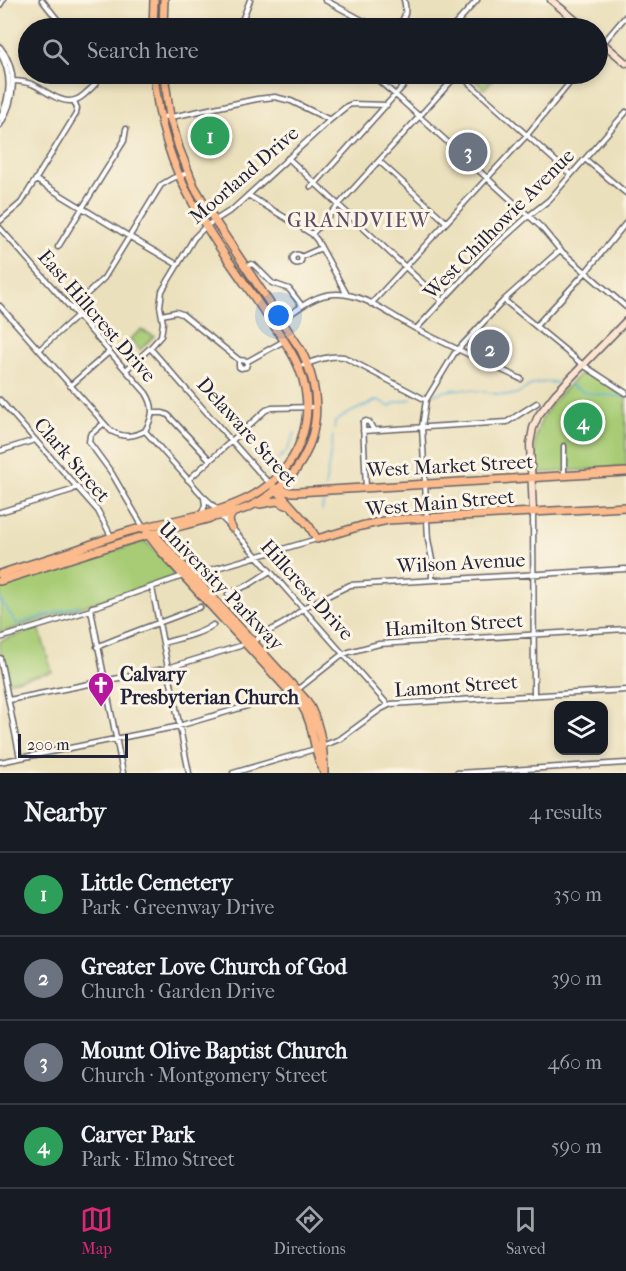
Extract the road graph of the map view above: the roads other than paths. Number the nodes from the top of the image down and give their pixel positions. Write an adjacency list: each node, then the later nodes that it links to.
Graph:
1 (3, 0): 10 (street)
2 (42, 0): 12 (street)
3 (154, 0): 13 (main road)
4 (164, 0): 14 (main road)
5 (250, 0): 15 (street)
6 (325, 0): 16 (street)
7 (404, 0): 17 (street)
8 (477, 0): 18 (street)
9 (553, 1): 19 (main road)
10 (0, 5)
11 (626, 16): 20 (street)
12 (56, 18)
13 (153, 18)
14 (163, 18)
15 (243, 18)
16 (358, 18)
17 (404, 18)
18 (462, 18)
19 (573, 18)
20 (608, 35)
21 (0, 46): 25 (street)
22 (608, 50): 24 (main road)
23 (0, 53): 43 (street)
24 (626, 63)
25 (13, 81): 26 (street); 45 (street)
26 (18, 81)
27 (31, 84): 37 (street)
28 (96, 84): 37 (street)
29 (155, 84): 41 (main road)
30 (165, 84): 42 (main road)
31 (383, 84): 36 (street)
32 (405, 84): 36 (street)
33 (449, 84): 40 (street)
34 (470, 84): 47 (street)
35 (569, 84): 47 (street)
36 (396, 95): 38 (street); 40 (street)
37 (74, 101): 55 (street)
38 (387, 105): 44 (street, Moorland Drive); 56 (street)
39 (626, 112): 49 (street, West Chilhowie Avenue)
40 (418, 116): 50 (street); 54 (street)
41 (160, 117): 42 (street); 53 (main road)
42 (170, 117): 44 (street); 51 (main road)
43 (0, 118)
44 (330, 120): 48 (street, Moorland Drive)
45 (0, 125)
46 (126, 129): 60 (street)
47 (526, 135): 52 (street); 54 (street)
48 (288, 158): 56 (street); 58 (street, Moorland Drive)
49 (585, 159): 52 (street, West Chilhowie Avenue); 57 (street)
50 (379, 160): 59 (street); 64 (street)
51 (188, 173): 53 (street); 63 (main road)
52 (571, 175): 61 (street, West Chilhowie Avenue)
53 (179, 176): 66 (main road); 69 (street)
54 (486, 178): 61 (street); 64 (street)
55 (36, 180): 60 (street); 62 (street)
56 (313, 186): 59 (street)
57 (626, 193)
58 (248, 195): 63 (street, Moorland Drive); 68 (street)
59 (337, 205): 68 (street); 76 (street)
60 (83, 208): 69 (street); 70 (street)
61 (529, 216): 72 (street); 80 (street, West Chilhowie Avenue)
62 (0, 221)
63 (215, 221): 66 (street, Moorland Drive); 75 (main road)
64 (446, 222): 76 (street)
65 (626, 223): 77 (street)
66 (206, 226): 74 (street, Moorland Drive); 90 (main road)
67 (0, 228): 85 (street, East Hillcrest Drive)
68 (312, 234): 71 (street)
69 (130, 237): 74 (street); 85 (street)
70 (58, 247)
71 (321, 248): 73 (street); 78 (street)
72 (560, 250): 77 (street); 79 (street)
73 (301, 257)
74 (178, 264): 86 (street, Moorland Drive)
75 (245, 267): 83 (street); 88 (main road)
76 (405, 267): 80 (street); 81 (street)
77 (585, 273): 84 (street); 91 (street)
78 (346, 294): 81 (street); 83 (street)
79 (504, 300): 91 (street); 97 (street)
80 (442, 301): 92 (street, West Chilhowie Avenue)
81 (371, 304): 92 (street)
82 (0, 306): 96 (street)
83 (302, 306): 88 (street)
84 (626, 307)
85 (71, 309): 87 (street, East Hillcrest Drive)
86 (162, 315): 95 (street, Moorland Drive); 99 (street)
87 (78, 316): 96 (street); 98 (street, East Hillcrest Drive)
88 (282, 321): 90 (street); 93 (main road)
89 (626, 321): 102 (main road)
90 (273, 325): 94 (main road)
91 (536, 326): 102 (street)
92 (416, 329): 97 (street)
93 (292, 336): 94 (street); 101 (main road)
94 (284, 341): 100 (street); 103 (main road)
95 (150, 348): 104 (street, Moorland Drive); 120 (street, Delaware Street)
96 (39, 350): 106 (street)
97 (459, 350): 105 (street); 109 (street)
98 (109, 352): 104 (street, East Hillcrest Drive); 106 (street)
99 (239, 360): 100 (street); 100 (street)
100 (248, 361)
101 (308, 363): 103 (street); 109 (street); 112 (main road)
102 (583, 365): 107 (street); 127 (main road)
103 (299, 367): 111 (main road)
104 (126, 370): 113 (street, East Hillcrest Drive)
105 (521, 379)
106 (70, 386): 114 (street)
107 (626, 393)
108 (0, 400): 119 (street, Clark Street)
109 (426, 400): 115 (street)
110 (537, 404): 115 (street)
111 (307, 407): 112 (street); 120 (street); 131 (main road)
112 (316, 407): 125 (main road)
113 (152, 413): 117 (street, East Hillcrest Drive); 123 (street)
114 (103, 424): 117 (street); 147 (street)
115 (422, 427): 116 (street); 129 (street)
116 (373, 429): 118 (street); 118 (street)
117 (145, 431): 128 (street, Hillcrest Drive)
118 (363, 431): 132 (street)
119 (35, 440): 122 (street); 130 (street, Clark Street)
120 (232, 441): 123 (street); 131 (street, Delaware Street)
121 (564, 446): 126 (street)
122 (0, 451)
123 (210, 460): 128 (street)
124 (626, 472): 126 (main road, West Market Street)
125 (292, 475): 131 (main road); 134 (main road)
126 (564, 476): 127 (main road, West Market Street)
127 (531, 478): 129 (main road, West Market Street); 143 (main road)
128 (188, 480): 135 (street, Hillcrest Drive)
129 (425, 484): 132 (main road, West Market Street); 145 (street)
130 (77, 486): 140 (street); 149 (street, Clark Street)
131 (274, 486): 133 (main road, West Market Street); 136 (main road, Delaware Street); 137 (main road); 141 (main road)
132 (366, 488): 134 (main road, West Market Street)
133 (290, 492): 134 (main road, West Market Street); 136 (main road)
134 (302, 492)
135 (204, 497): 141 (street, Hillcrest Drive); 144 (street)
136 (286, 501): 139 (main road, Delaware Street)
137 (249, 507): 139 (main road); 142 (main road)
138 (626, 507): 143 (main road, West Main Street)
139 (295, 511): 148 (main road, Delaware Street)
140 (0, 512)
141 (218, 512): 142 (main road); 144 (main road); 146 (street, Hillcrest Drive); 147 (main road)
142 (234, 512): 146 (main road)
143 (533, 512): 145 (main road, West Main Street); 154 (street)
144 (202, 513): 147 (main road)
145 (428, 518): 148 (main road, West Main Street); 158 (street)
146 (232, 528): 150 (street, Hillcrest Drive)
147 (148, 532): 149 (main road); 155 (main road, University Parkway); 156 (main road, University Parkway)
148 (317, 539): 150 (street, West Main Street)
149 (113, 541): 153 (main road); 157 (main road)
150 (256, 556): 152 (street, Hillcrest Drive); 155 (street, West Main Street)
151 (626, 569): 154 (street, Wilson Avenue)
152 (270, 571): 160 (street); 162 (street, Hillcrest Drive)
153 (0, 574)
154 (533, 574): 158 (street, Wilson Avenue); 167 (street)
155 (193, 575): 169 (main road, University Parkway)
156 (184, 576): 159 (street); 171 (main road, University Parkway)
157 (0, 580)
158 (432, 580): 162 (street, Wilson Avenue)
159 (152, 588): 163 (street); 164 (street)
160 (228, 594)
161 (200, 607): 164 (street)
162 (303, 609): 169 (street, Wilson Avenue); 173 (street, Hillcrest Drive)
163 (91, 610): 168 (street); 172 (street)
164 (159, 623): 170 (street); 172 (street)
165 (213, 625): 170 (street)
166 (626, 629): 167 (street, Hamilton Street)
167 (533, 634): 173 (street, Hamilton Street); 179 (street)
168 (0, 638)
169 (254, 642): 177 (main road, University Parkway)
170 (163, 643): 175 (street)
171 (245, 643): 175 (street); 177 (main road, University Parkway)
172 (97, 647): 176 (street)
173 (344, 654): 177 (street, Hamilton Street); 181 (street, Hillcrest Drive)
174 (0, 658): 180 (street)
175 (168, 668): 176 (street); 182 (street)
176 (105, 681): 180 (street); 183 (street)
177 (294, 690): 182 (street, Hamilton Street); 184 (main road, University Parkway)
178 (626, 690): 179 (street, Lamont Street)
179 (534, 695): 181 (street, Lamont Street)
180 (9, 700): 185 (street)
181 (388, 705): 184 (street, Lamont Street)
182 (180, 726): 183 (street, Hamilton Street); 190 (street)
183 (116, 739): 185 (street, Hamilton Street); 189 (street)
184 (319, 747): 188 (main road, University Parkway); 191 (street, Lamont Street)
185 (20, 758): 186 (street, Hamilton Street)
186 (0, 762)
187 (626, 763): 193 (street)
188 (324, 772)
189 (123, 773)
190 (189, 773)
191 (232, 773)
192 (457, 773): 193 (street)
193 (463, 773)

